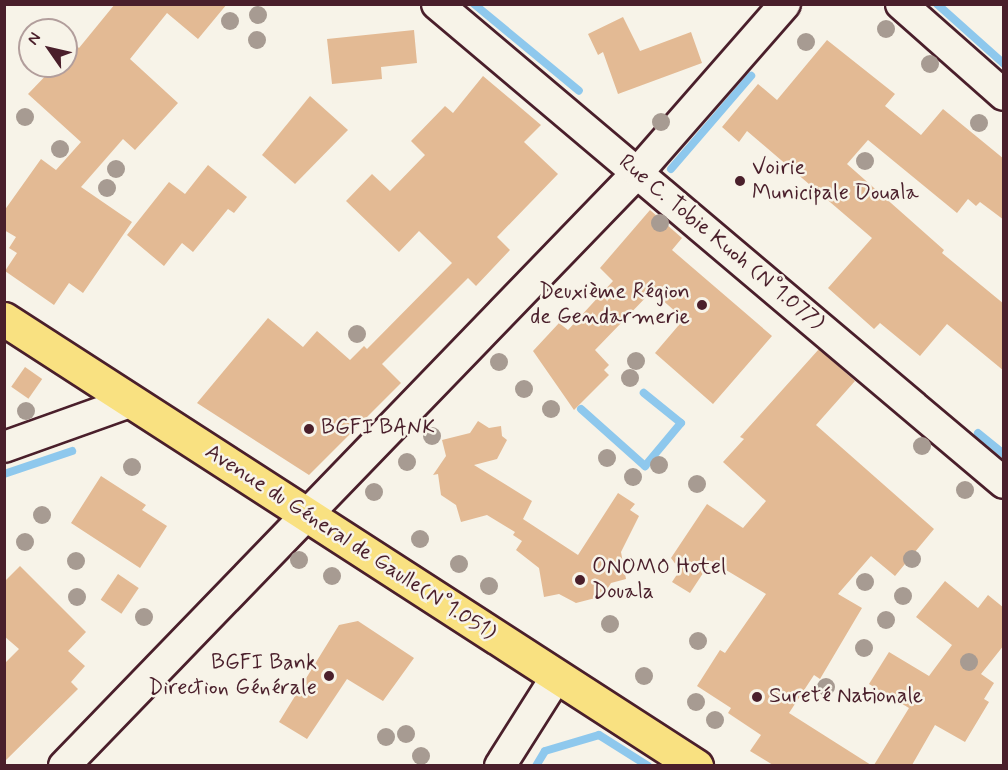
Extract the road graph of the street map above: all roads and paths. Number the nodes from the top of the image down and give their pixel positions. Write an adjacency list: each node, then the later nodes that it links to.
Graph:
1 (437, 4): 5 (street, Rue C. Tobie Kuoh (N°1.077))
2 (785, 4): 5 (street)
3 (901, 4): 4 (street)
4 (1004, 94)
5 (638, 172): 9 (street, Rue C. Tobie Kuoh (N°1.077)); 10 (street)
6 (4, 319): 7 (main road, Avenue du Géneral de Gaulle(N°1.051))
7 (130, 402): 8 (street); 10 (main road, Avenue du Géneral de Gaulle(N°1.051))
8 (4, 447)
9 (1004, 483)
10 (307, 516): 11 (main road, Avenue du Géneral de Gaulle(N°1.051)); 12 (street)
11 (557, 676): 13 (street); 14 (main road, Avenue du Géneral de Gaulle(N°1.051))
12 (64, 765)
13 (500, 765)
14 (696, 765)

